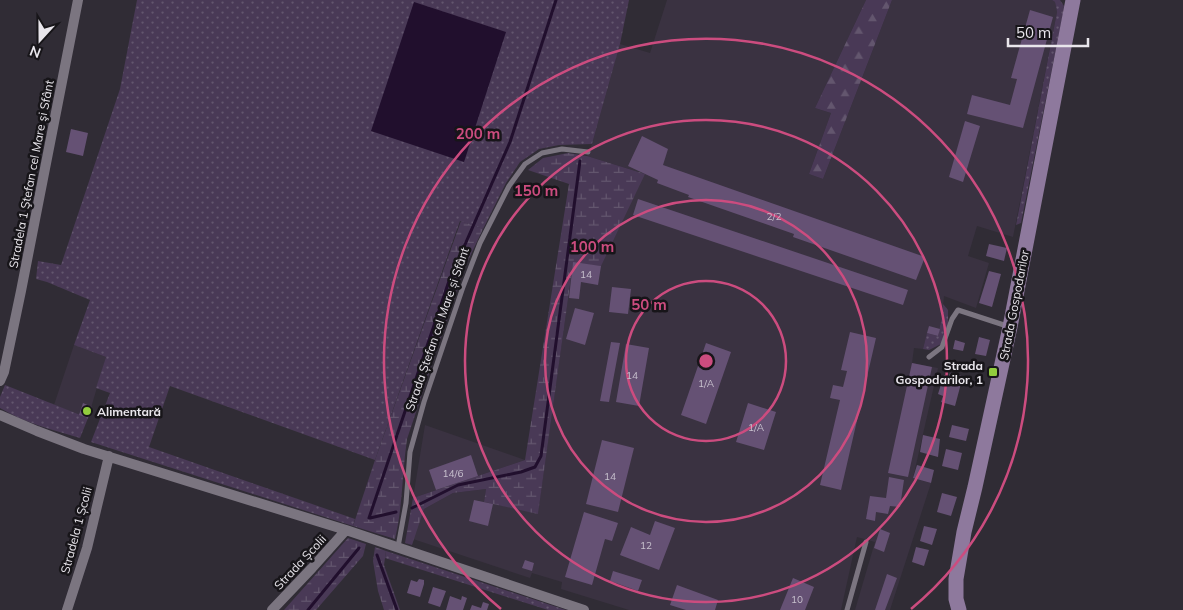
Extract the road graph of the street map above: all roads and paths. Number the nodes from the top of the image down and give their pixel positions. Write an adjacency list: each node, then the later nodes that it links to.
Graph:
1 (78, 0): 6 (street, Stradela 1 Ştefan cel Mare şi Sfânt)
2 (1073, 0): 4 (street, Strada Gospodarilor)
3 (588, 152): 11 (lane, Strada Ștefan cel Mare și Sfânt)
4 (1010, 327): 5 (lane); 16 (street, Strada Gospodarilor)
5 (929, 356)
6 (0, 381)
7 (0, 415): 8 (street)
8 (109, 456): 9 (street); 12 (street, Stradela 1 Școlii)
9 (346, 530): 11 (street); 13 (street, Strada Școlii)
10 (866, 542): 15 (lane)
11 (398, 548): 14 (street)
12 (67, 610)
13 (272, 610)
14 (584, 610)
15 (848, 610)
16 (959, 610)

